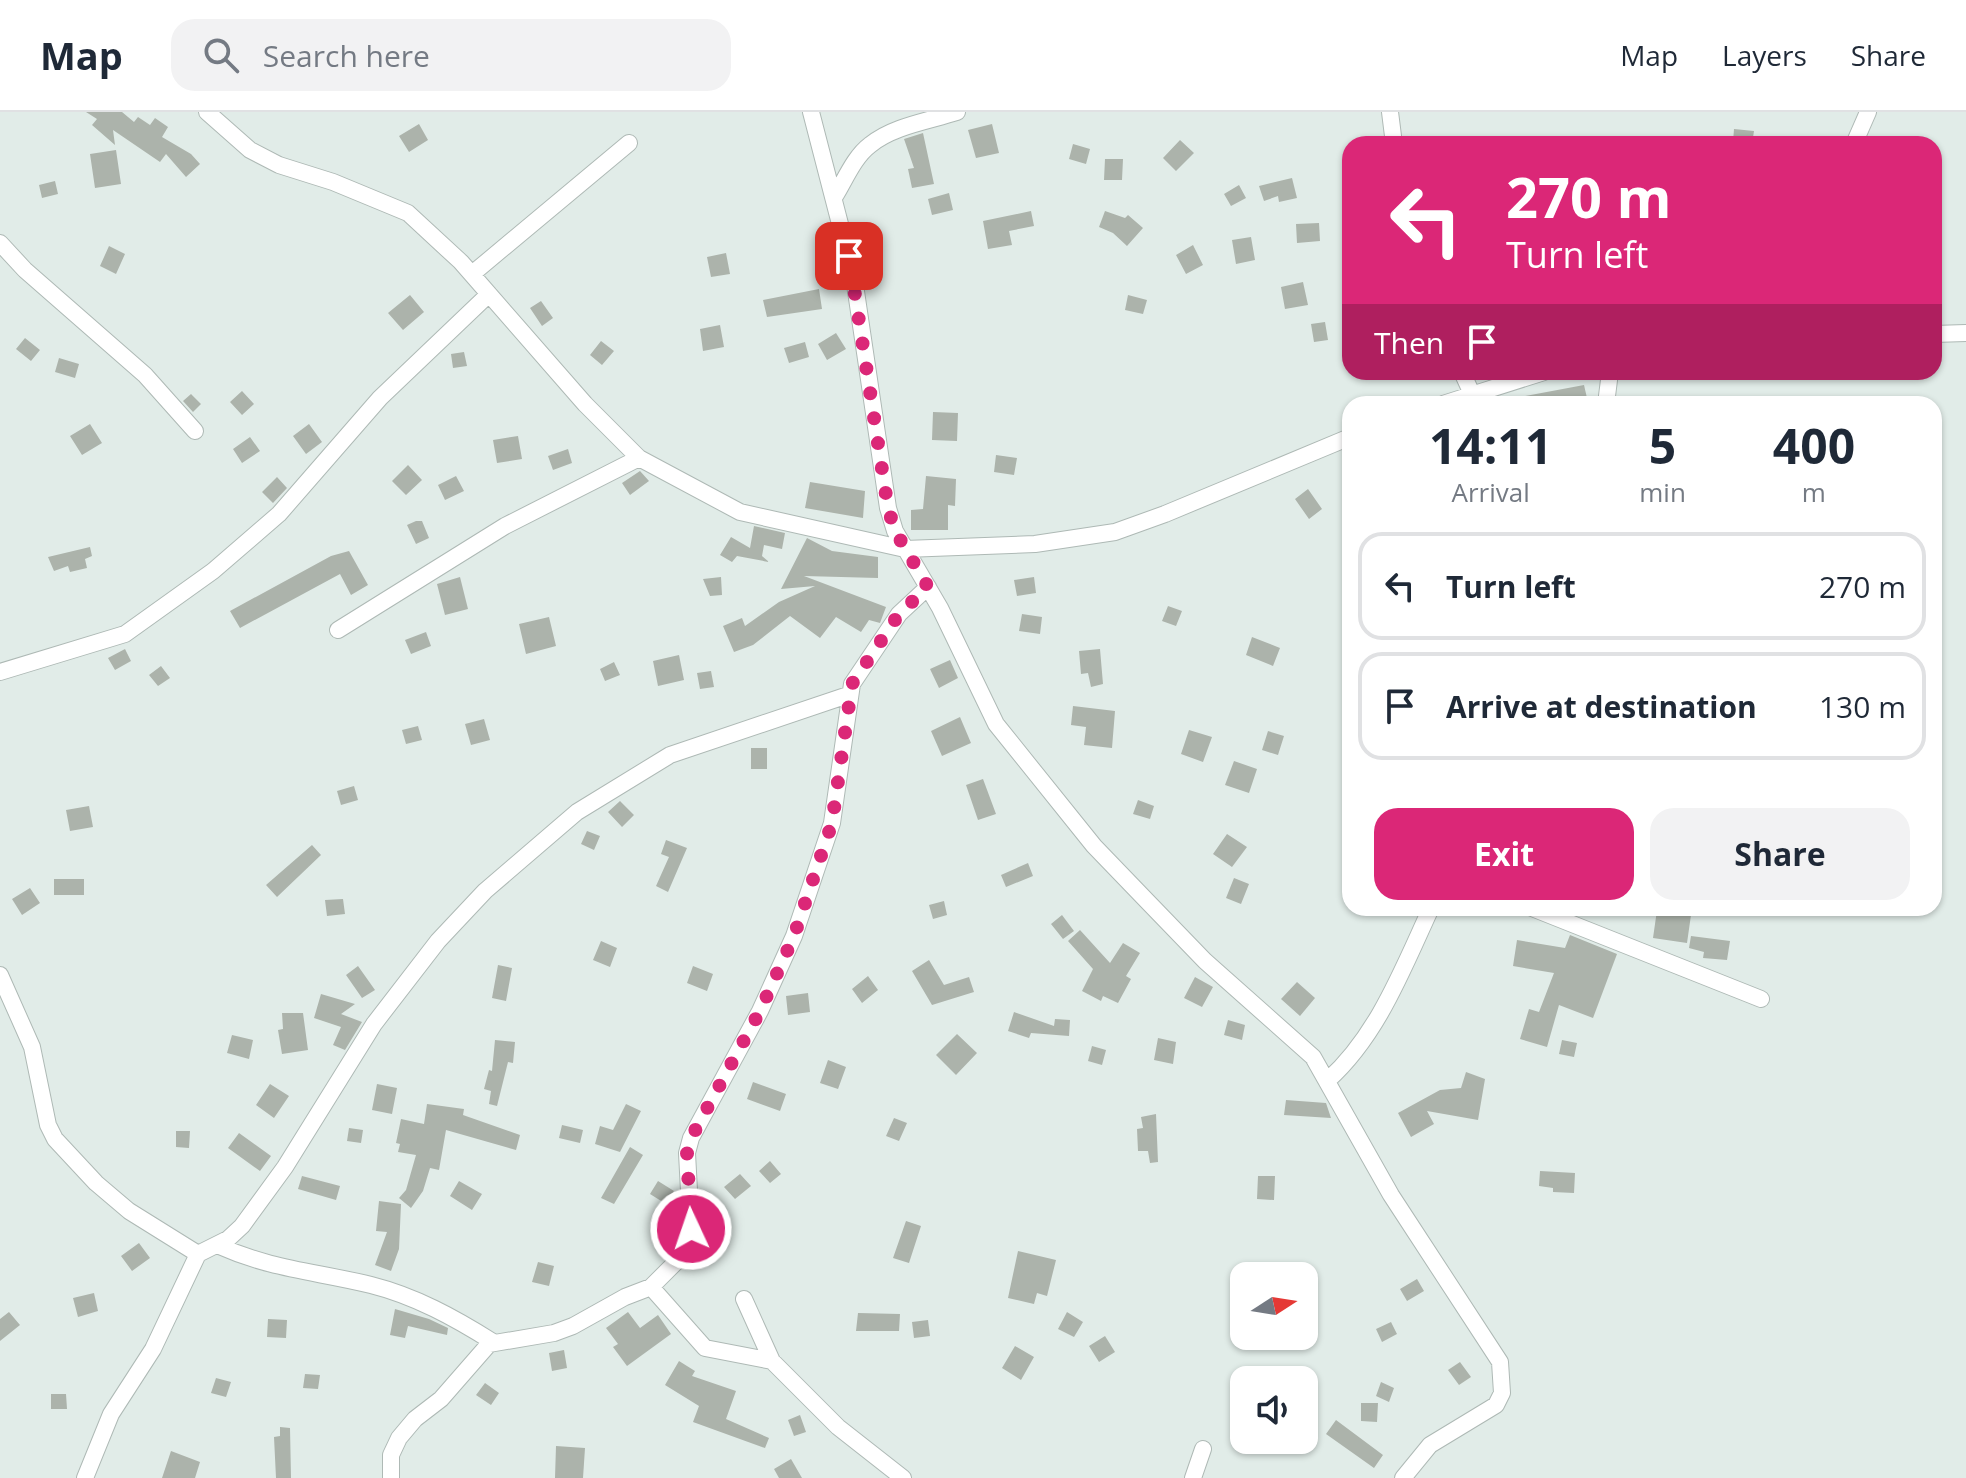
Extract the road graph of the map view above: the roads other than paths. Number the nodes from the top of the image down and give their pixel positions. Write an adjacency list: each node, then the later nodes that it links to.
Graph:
1 (207, 112): 11 (street)
2 (811, 112): 9 (street)
3 (957, 112): 9 (street)
4 (1390, 112): 6 (street)
5 (1868, 112): 7 (street)
6 (1393, 136)
7 (1858, 136)
8 (629, 143): 11 (street)
9 (835, 196): 22 (street)
10 (0, 243): 19 (street)
11 (472, 274): 12 (street)
12 (489, 294): 21 (street); 25 (street)
13 (1966, 333): 14 (street)
14 (1942, 334)
15 (1466, 380): 17 (street)
16 (1518, 380): 17 (street)
17 (1472, 394): 18 (street)
18 (1466, 396)
19 (195, 431)
20 (1342, 440): 22 (street)
21 (639, 458): 22 (street); 24 (street)
22 (905, 549): 23 (street)
23 (928, 587): 26 (street); 31 (street)
24 (338, 630)
25 (0, 672)
26 (848, 695): 32 (street); 34 (street)
27 (1427, 916): 31 (street)
28 (1552, 916): 30 (street)
29 (0, 975): 33 (street)
30 (1761, 999)
31 (1328, 1080): 43 (street)
32 (217, 1245): 33 (street); 36 (street)
33 (198, 1254): 39 (street)
34 (651, 1287): 36 (street); 37 (street)
35 (744, 1299): 37 (street)
36 (493, 1342): 40 (street)
37 (772, 1361): 41 (street)
38 (1203, 1449): 42 (street)
39 (85, 1478)
40 (391, 1478)
41 (903, 1478)
42 (1193, 1478)
43 (1403, 1478)

